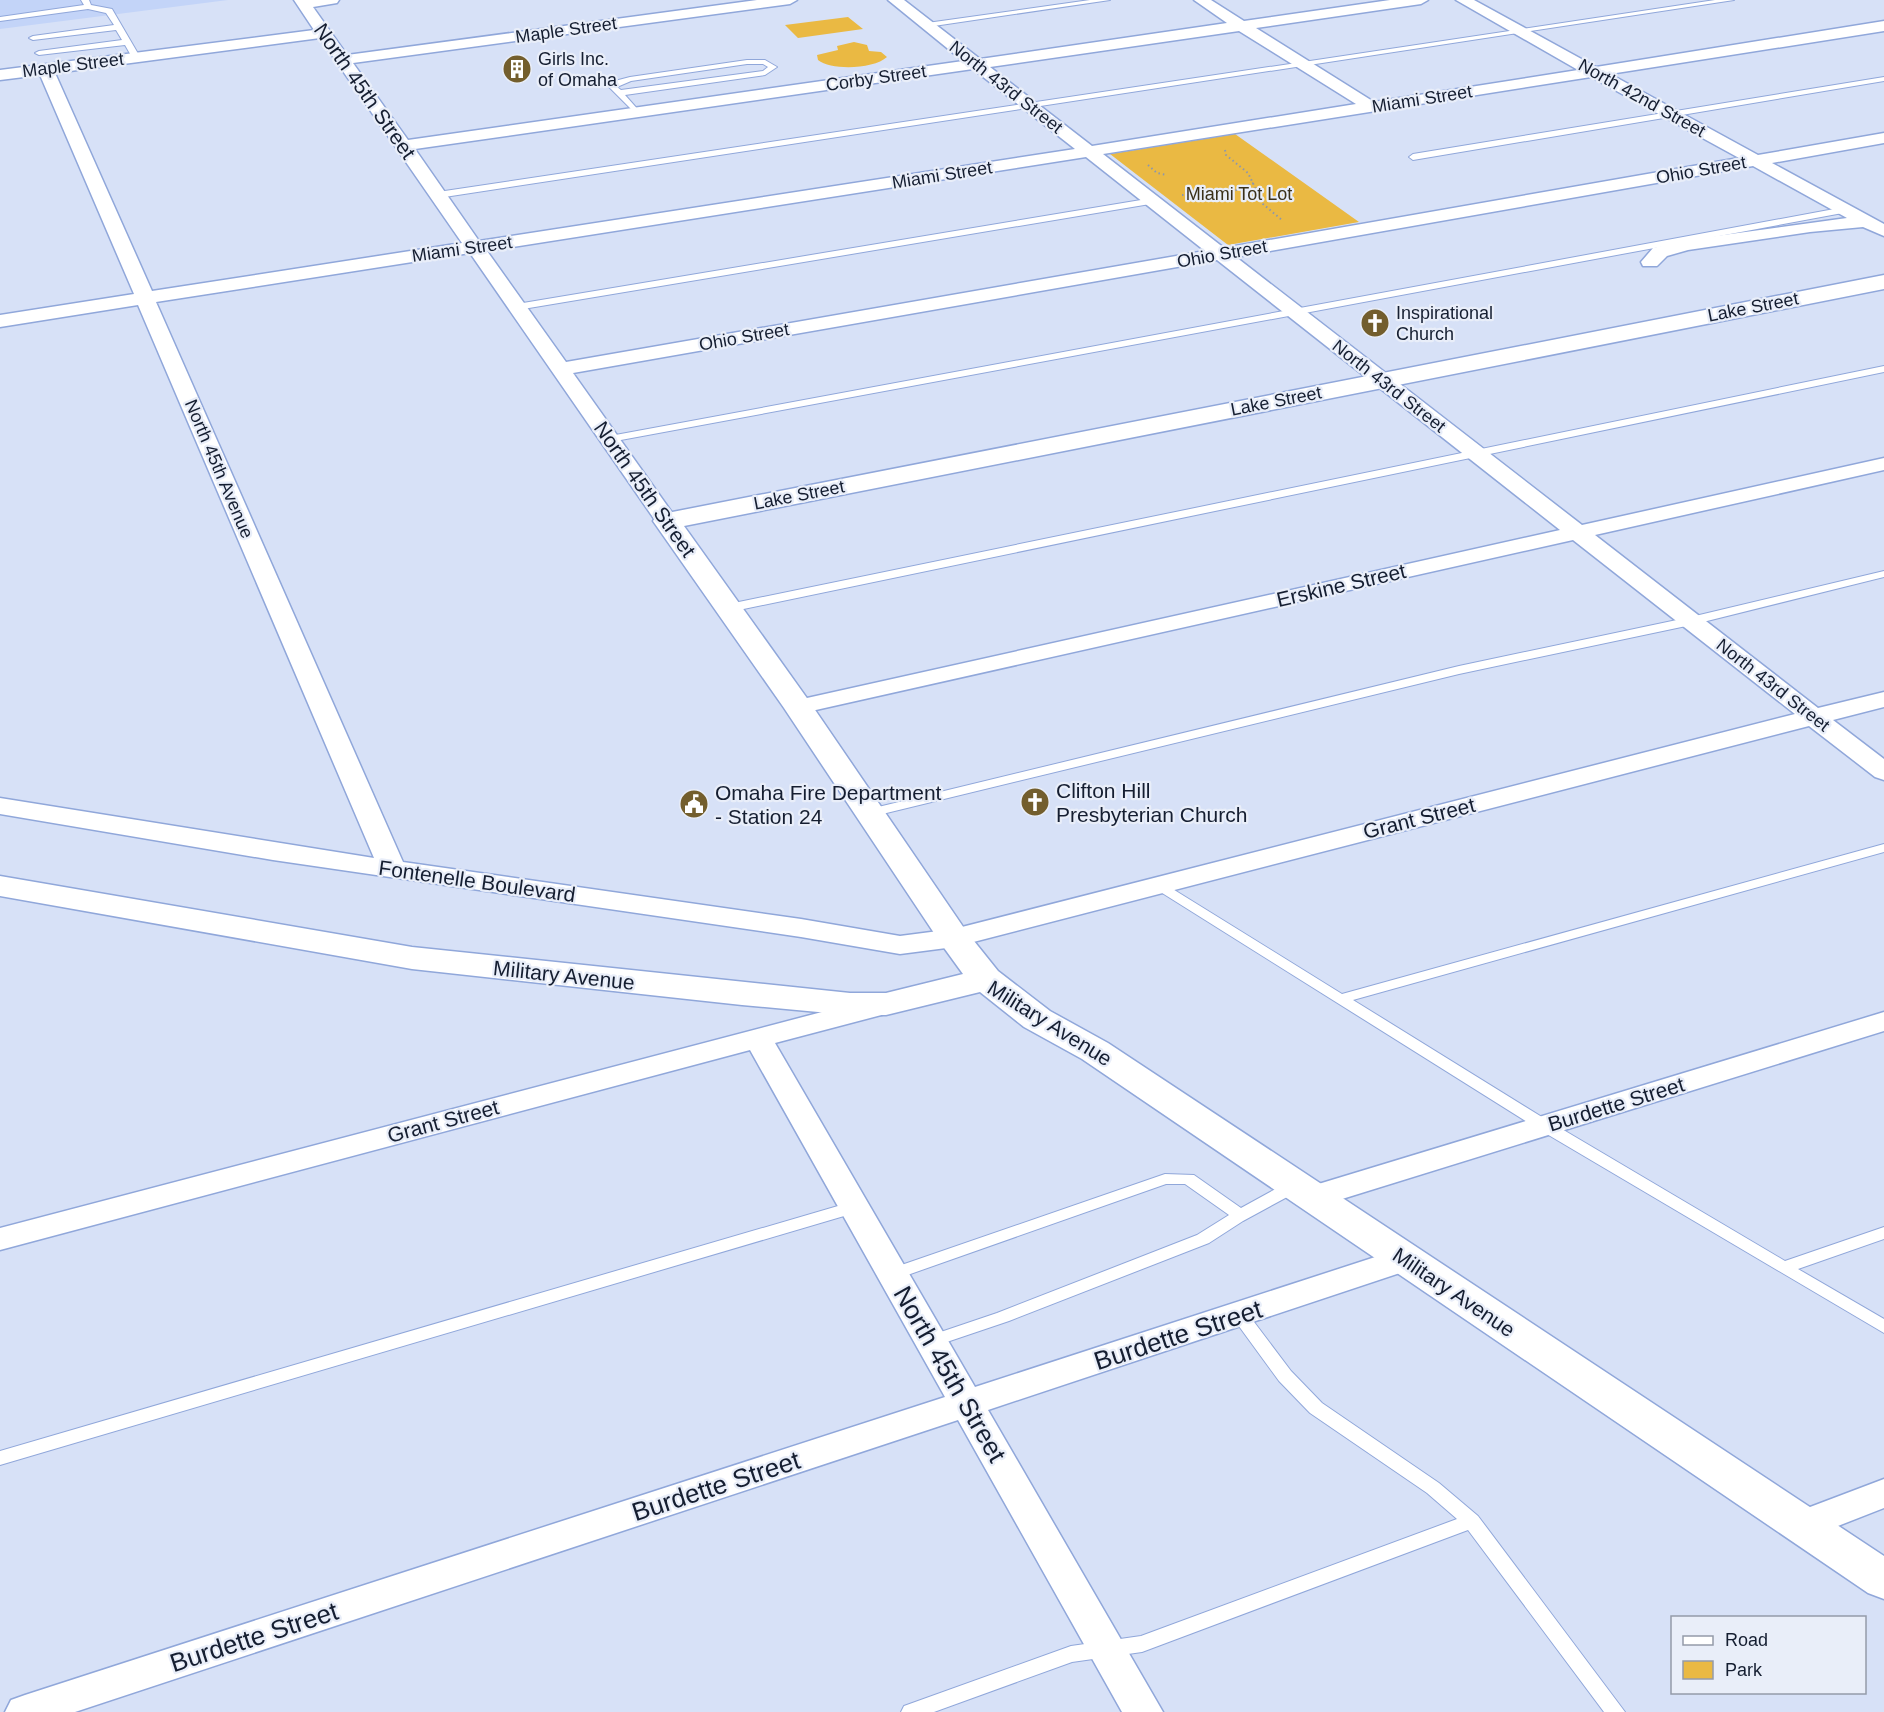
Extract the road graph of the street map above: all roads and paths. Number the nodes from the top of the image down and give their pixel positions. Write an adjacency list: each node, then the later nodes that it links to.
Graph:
1 (332, 0): 9 (street)
2 (790, 0): 21 (street, Maple Street)
3 (895, 0): 12 (street, North 43rd Street)
4 (1106, 0): 12 (lane)
5 (1201, 0): 13 (street)
6 (1421, 0): 13 (street, Corby Street)
7 (1463, 0): 17 (street, North 42nd Street)
8 (1730, 0): 17 (lane)
9 (302, 2): 18 (street, North 45th Street)
10 (87, 4): 15 (lane); 16 (lane)
11 (0, 19): 15 (lane)
12 (927, 25): 23 (street, North 43rd Street)
13 (1242, 26): 23 (street, Corby Street); 24 (street)
14 (1884, 26): 25 (street, Miami Street)
15 (28, 27): 16 (lane); 22 (lane)
16 (118, 27): 19 (lane)
17 (1521, 32): 24 (lane); 25 (street, North 42nd Street)
18 (324, 33): 20 (street, Maple Street); 21 (street, North 45th Street)
19 (127, 42): 20 (lane); 22 (lane)
20 (136, 57): 22 (street, Maple Street)
21 (342, 60): 34 (street, North 45th Street)
22 (42, 61): 26 (street, Maple Street); 51 (street, North 45th Avenue)
23 (976, 64): 29 (street, North 43rd Street); 31 (street, Corby Street)
24 (1304, 65): 29 (lane); 30 (street)
25 (1593, 72): 30 (street, Miami Street); 32 (street, North 42nd Street)
26 (0, 75)
27 (1884, 79): 32 (lane)
28 (619, 93): 28 (lane); 31 (lane)
29 (1030, 106): 36 (street, North 43rd Street); 40 (lane)
30 (1371, 107): 36 (street, Miami Street)
31 (638, 113): 34 (street, Corby Street)
32 (1671, 114): 37 (lane); 38 (street, North 42nd Street)
33 (1884, 138): 38 (street, Ohio Street)
34 (403, 146): 40 (street, North 45th Street)
35 (1226, 147): 39 (path)
36 (1089, 152): 42 (street, North 43rd Street); 47 (street, Miami Street)
37 (1413, 157)
38 (1755, 160): 43 (street, North 42nd Street); 48 (street, Ohio Street)
39 (1254, 183): 41 (path); 45 (path)
40 (438, 195): 47 (street, North 45th Street)
41 (1176, 196)
42 (1153, 201): 48 (street, North 43rd Street); 52 (lane)
43 (1845, 210): 44 (street, North 42nd Street); 53 (lane)
44 (1866, 221): 46 (street, North 42nd Street); 49 (street)
45 (1288, 225)
46 (1884, 231)
47 (475, 247): 51 (street, Miami Street); 52 (street, North 45th Street)
48 (1221, 254): 53 (street, North 43rd Street); 55 (street, Ohio Street)
49 (1650, 262)
50 (1884, 282): 57 (main road, Lake Street)
51 (146, 298): 54 (street, Miami Street); 73 (street, North 45th Avenue)
52 (517, 307): 55 (street, North 45th Street)
53 (1296, 313): 57 (street, North 43rd Street); 58 (lane)
54 (0, 321)
55 (561, 369): 58 (street, North 45th Street)
56 (1884, 369): 59 (lane)
57 (1381, 380): 59 (street, North 43rd Street); 61 (main road, Lake Street)
58 (610, 439): 61 (street, North 45th Street)
59 (1477, 454): 62 (street, North 43rd Street); 64 (lane)
60 (1884, 464): 62 (street, Erskine Street)
61 (667, 520): 64 (main road, North 45th Street)
62 (1578, 532): 65 (street, North 43rd Street); 67 (street, Erskine Street)
63 (1884, 574): 65 (lane)
64 (729, 609): 67 (main road, North 45th Street)
65 (1691, 621): 68 (street, North 43rd Street); 71 (lane)
66 (1884, 699): 68 (street, Grant Street)
67 (798, 707): 71 (main road, North 45th Street)
68 (1814, 717): 69 (street, North 43rd Street); 75 (street, Grant Street)
69 (1884, 772)
70 (0, 806): 73 (street, Fontenelle Boulevard)
71 (870, 813): 76 (main road, North 45th Street)
72 (1884, 848): 78 (lane)
73 (392, 869): 76 (street, Fontenelle Boulevard)
74 (0, 886): 79 (main road, Military Avenue)
75 (1158, 886): 76 (street, Grant Street); 78 (lane)
76 (954, 938): 77 (main road, North 45th Street)
77 (986, 979): 79 (main road, Military Avenue); 83 (main road, Military Avenue)
78 (1341, 999): 82 (lane)
79 (886, 1004): 81 (street, Grant Street)
80 (1884, 1021): 82 (street, Burdette Street)
81 (757, 1037): 84 (street, North 45th Street); 87 (street, Grant Street)
82 (1545, 1126): 83 (street, Burdette Street); 89 (lane)
83 (1305, 1191): 85 (lane); 88 (main road, Military Avenue)
84 (855, 1207): 90 (street, North 45th Street); 95 (lane)
85 (1241, 1215): 90 (lane); 93 (lane)
86 (1884, 1233): 89 (lane)
87 (0, 1239)
88 (1406, 1259): 91 (street, Burdette Street); 98 (main road, Military Avenue)
89 (1785, 1267): 92 (lane)
90 (893, 1274): 93 (street, North 45th Street)
91 (1239, 1314): 94 (street, Burdette Street); 97 (lane)
92 (1884, 1327)
93 (932, 1341): 94 (street, North 45th Street)
94 (967, 1404): 100 (street, North 45th Street); 101 (street, Burdette Street)
95 (0, 1458)
96 (1884, 1493): 98 (street)
97 (1472, 1521): 100 (lane); 104 (lane)
98 (1802, 1525): 99 (main road, Military Avenue)
99 (1884, 1580)
100 (1107, 1648): 102 (lane); 103 (street, North 45th Street)
101 (25, 1712)
102 (911, 1712)
103 (1143, 1712)
104 (1615, 1712)

